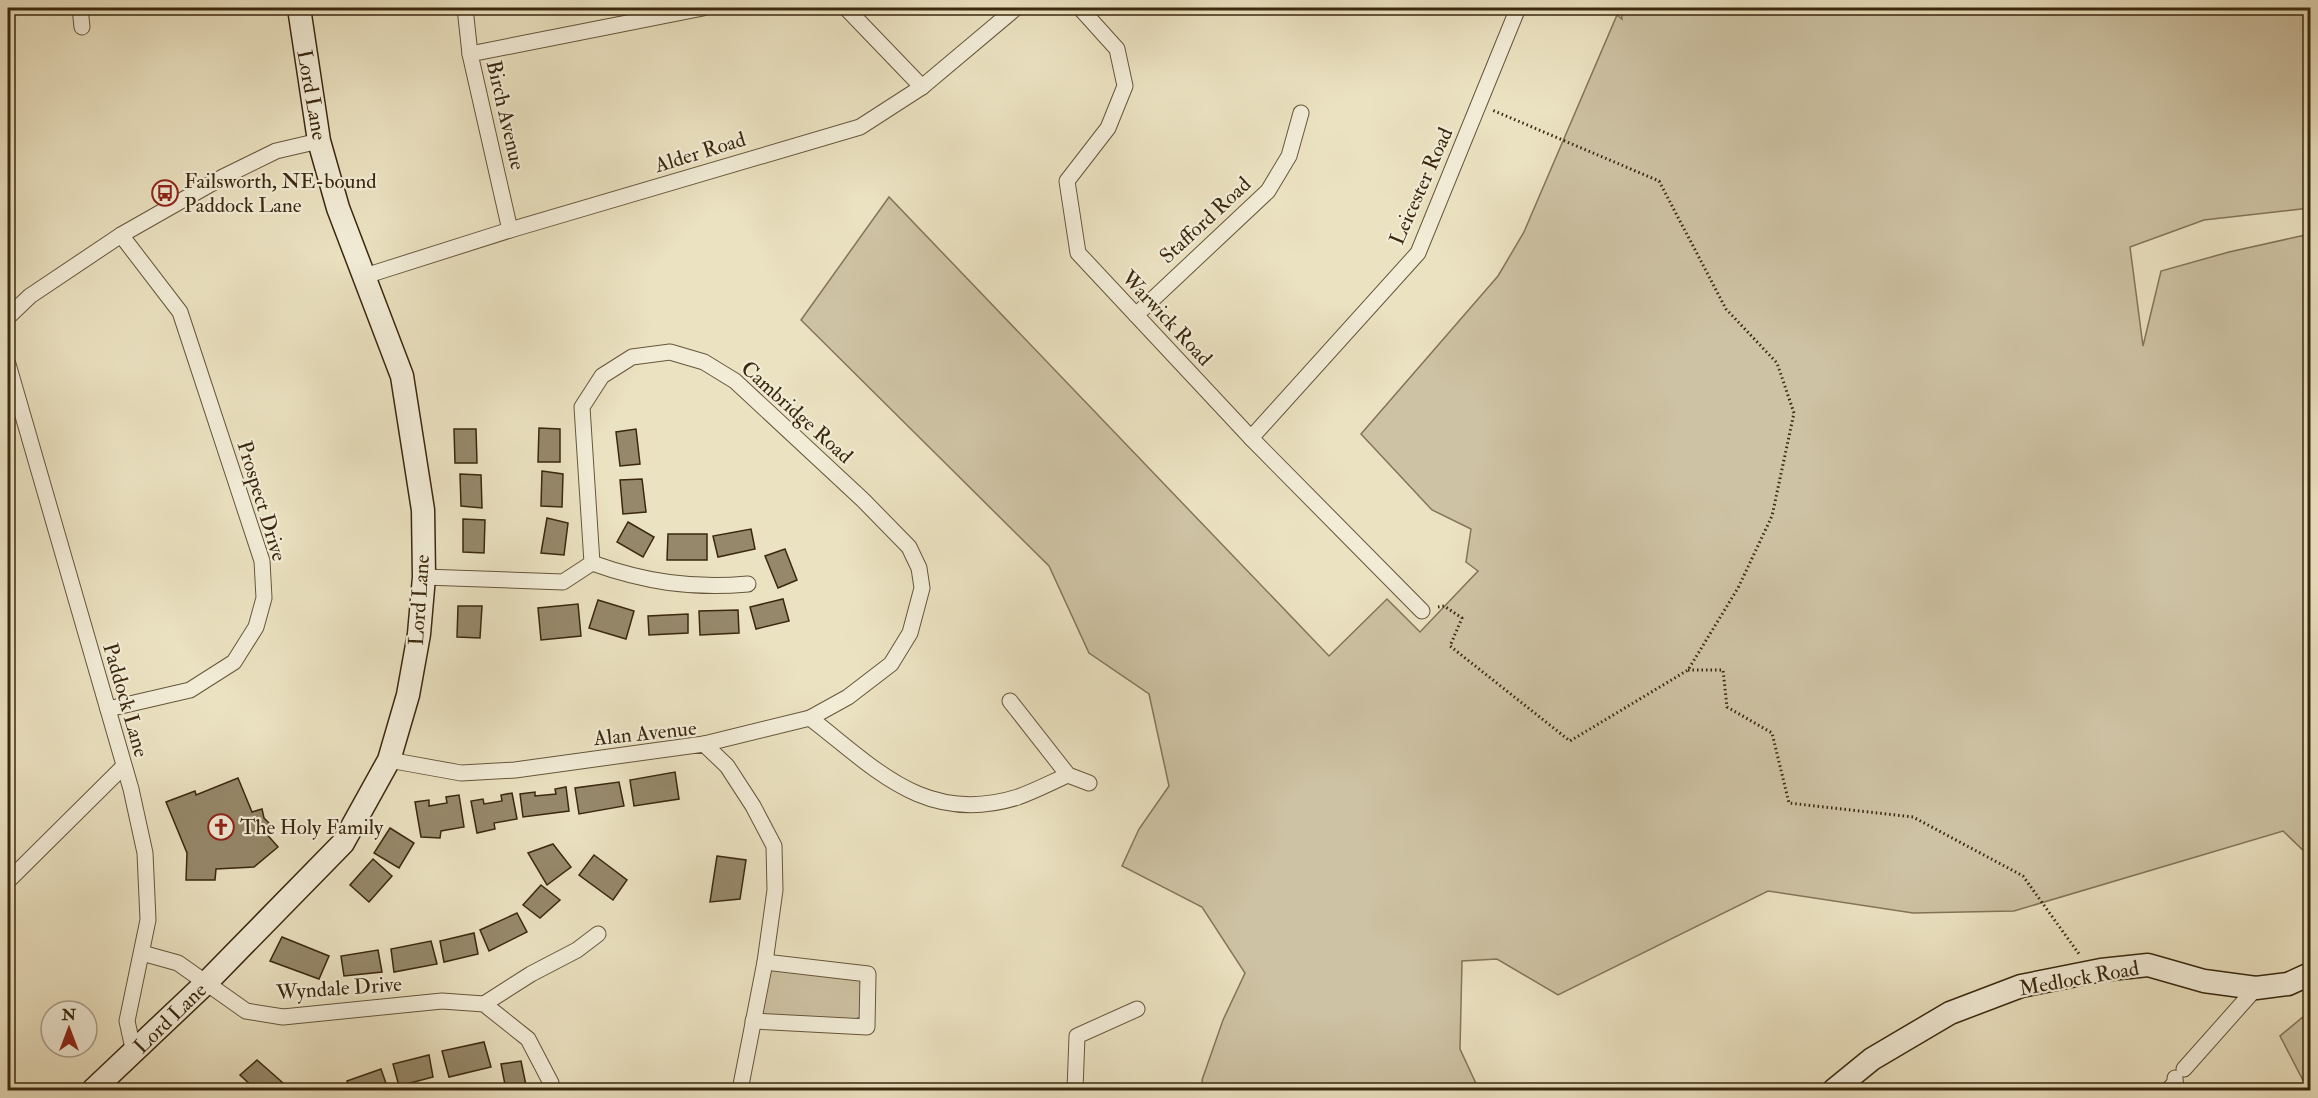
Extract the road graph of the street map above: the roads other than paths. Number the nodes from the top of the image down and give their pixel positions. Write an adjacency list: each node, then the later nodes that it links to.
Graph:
1 (80, 8): 9 (street)
2 (299, 8): 13 (street, Lord Lane)
3 (465, 8): 10 (street, Birch Avenue)
4 (703, 8): 10 (street)
5 (846, 8): 11 (street)
6 (1016, 8): 11 (street, Alder Road)
7 (1080, 8): 17 (street, Warwick Road)
8 (1518, 8): 20 (street, Leicester Road)
9 (82, 27)
10 (470, 54): 14 (street, Birch Avenue)
11 (922, 87): 14 (street, Alder Road)
12 (1301, 113): 17 (street, Stafford Road)
13 (320, 141): 15 (street); 16 (street, Lord Lane)
14 (510, 230): 16 (street, Alder Road)
15 (121, 235): 18 (street); 26 (street, Prospect Drive)
16 (365, 276): 22 (street, Lord Lane)
17 (1136, 315): 20 (street, Warwick Road)
18 (8, 316)
19 (8, 364): 26 (street, Paddock Lane)
20 (1251, 438): 24 (street, Warwick Road)
21 (592, 563): 22 (street); 23 (street); 27 (street, Cambridge Road)
22 (424, 577): 29 (street, Lord Lane)
23 (748, 584)
24 (1422, 610)
25 (1010, 701): 31 (street)
26 (108, 710): 30 (street, Paddock Lane)
27 (810, 718): 28 (street, Cambridge Road); 31 (street)
28 (704, 744): 29 (street, Alan Avenue); 36 (street, Alan Avenue)
29 (389, 759): 38 (street, Lord Lane)
30 (123, 766): 33 (street); 35 (street, Paddock Lane)
31 (1068, 775): 32 (street)
32 (1089, 783)
33 (8, 881)
34 (598, 934): 40 (street)
35 (142, 953): 38 (street, Wyndale Drive); 43 (street, Paddock Lane)
36 (765, 962): 42 (street, Alan Avenue); 42 (street)
37 (2310, 975): 39 (street, Medlock Road)
38 (205, 984): 40 (street, Wyndale Drive); 43 (street, Lord Lane)
39 (2256, 988): 44 (street); 49 (street, Medlock Road)
40 (484, 1004): 46 (street)
41 (1137, 1009): 48 (street)
42 (753, 1021): 47 (street, Alan Avenue)
43 (134, 1053): 45 (street, Lord Lane)
44 (2178, 1079): 50 (lane)
45 (93, 1090)
46 (552, 1090)
47 (740, 1090)
48 (1075, 1090)
49 (1834, 1090)
50 (2163, 1090)

